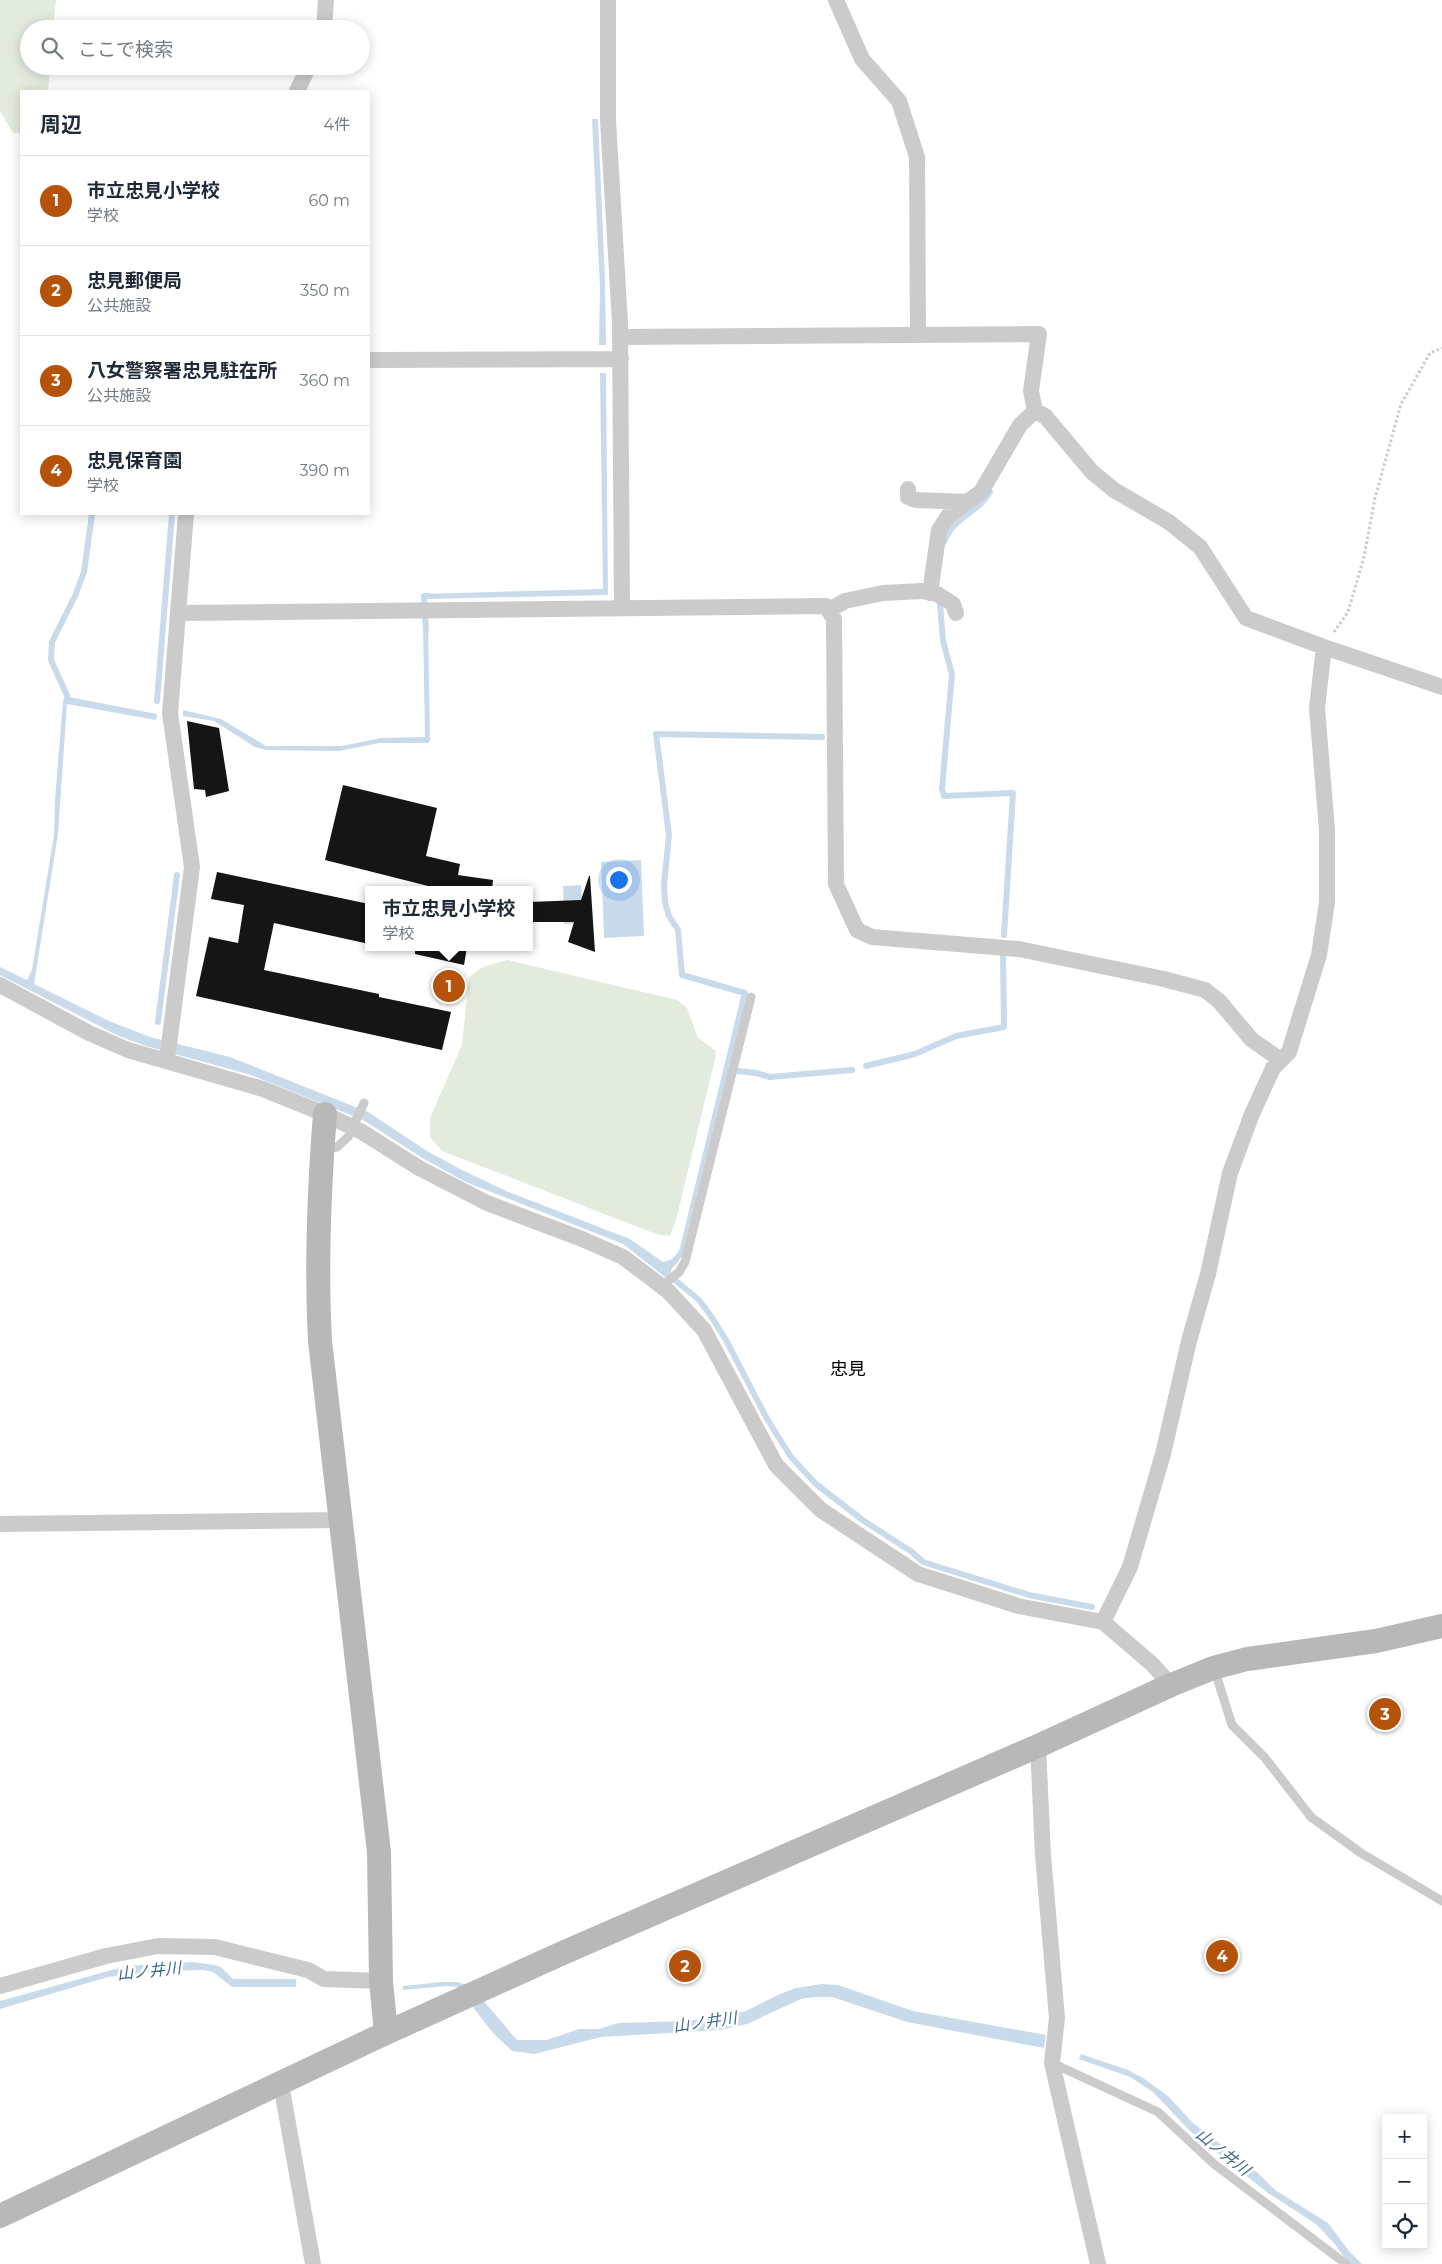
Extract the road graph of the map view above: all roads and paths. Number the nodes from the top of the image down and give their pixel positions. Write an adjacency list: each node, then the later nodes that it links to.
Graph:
1 (326, 0): 4 (street)
2 (608, 0): 8 (street)
3 (836, 0): 7 (street)
4 (325, 20)
5 (305, 75): 6 (street)
6 (297, 90)
7 (918, 334): 8 (street); 12 (street)
8 (620, 337): 10 (street)
9 (1442, 348): 21 (path)
10 (621, 359): 11 (street); 17 (street)
11 (370, 360)
12 (1035, 411): 14 (street); 21 (street)
13 (908, 489): 14 (street)
14 (968, 502): 16 (street)
15 (186, 515): 19 (street)
16 (930, 593): 18 (street); 20 (street)
17 (622, 608): 18 (street); 19 (street)
18 (829, 610): 26 (street)
19 (178, 613): 25 (street)
20 (956, 613)
21 (1324, 647): 22 (street); 26 (street)
22 (1442, 687)
23 (0, 985): 25 (street)
24 (751, 997): 31 (lane)
25 (167, 1060): 28 (street)
26 (1281, 1060): 34 (street)
27 (364, 1103): 29 (lane)
28 (325, 1114): 29 (street); 30 (street)
29 (354, 1124): 30 (lane); 31 (street)
30 (322, 1149): 32 (street)
31 (662, 1286): 34 (street)
32 (342, 1520): 33 (street); 40 (street)
33 (0, 1524)
34 (1103, 1622): 37 (street)
35 (1442, 1626): 36 (street)
36 (1213, 1668): 37 (street); 39 (lane)
37 (1171, 1685): 38 (street)
38 (1038, 1746): 42 (street); 43 (street)
39 (1442, 1901)
40 (381, 1981): 41 (street); 42 (street)
41 (0, 1986)
42 (386, 2033): 44 (street)
43 (1052, 2063): 47 (street); 48 (lane)
44 (281, 2084): 45 (street); 46 (street)
45 (0, 2216)
46 (313, 2264)
47 (1098, 2264)
48 (1346, 2264)

